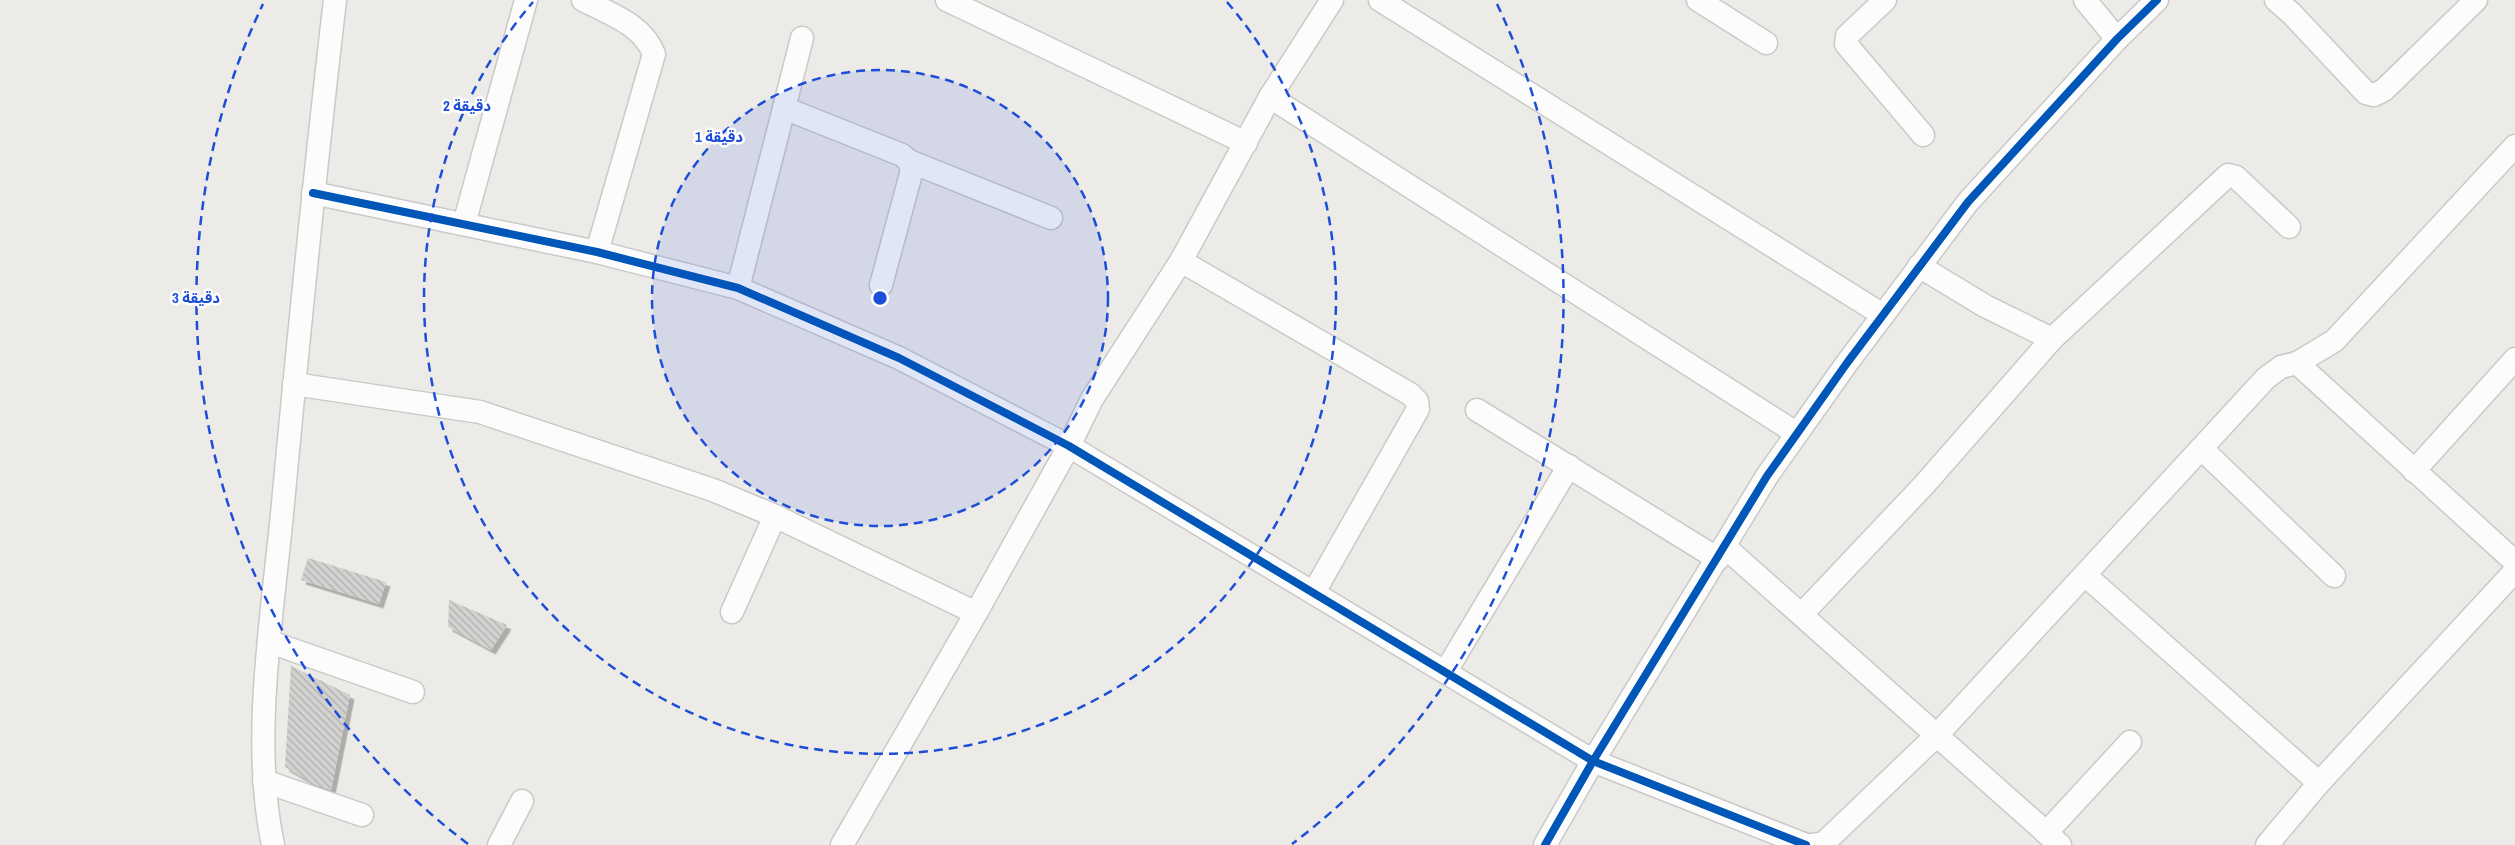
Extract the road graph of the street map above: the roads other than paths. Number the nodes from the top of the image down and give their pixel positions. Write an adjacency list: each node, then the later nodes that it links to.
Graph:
1 (335, 0): 22 (street)
2 (526, 0): 24 (street)
3 (583, 0): 26 (street)
4 (947, 0): 19 (street)
5 (1332, 0): 16 (street)
6 (1380, 0): 31 (street)
7 (1698, 0): 15 (street)
8 (1885, 0): 18 (street)
9 (2085, 0): 14 (street)
10 (2158, 0): 14 (street)
11 (2276, 0): 12 (street)
12 (2476, 0)
13 (802, 38): 17 (street)
14 (2117, 39): 28 (street)
15 (1766, 44)
16 (1270, 97): 19 (street); 37 (street)
17 (784, 108): 21 (street); 30 (street)
18 (1923, 135)
19 (1246, 143): 27 (street)
20 (2515, 146): 34 (street)
21 (909, 161): 23 (street); 29 (street)
22 (312, 193): 24 (street); 35 (street)
23 (1051, 218)
24 (464, 224): 26 (street)
25 (2289, 227): 32 (street)
26 (596, 252): 30 (street)
27 (1181, 261): 38 (street); 48 (street)
28 (1919, 266): 31 (street); 32 (street)
29 (881, 285)
30 (738, 288): 38 (street)
31 (1883, 314): 37 (street)
32 (2052, 338): 51 (street)
33 (2515, 359): 41 (street)
34 (2297, 363): 39 (street); 41 (street)
35 (294, 384): 42 (street); 52 (street)
36 (1477, 410): 40 (street)
37 (1796, 433): 43 (street)
38 (1069, 446): 48 (street); 50 (street)
39 (2202, 448): 46 (street); 47 (street)
40 (1569, 466): 43 (street); 53 (street)
41 (2414, 471): 44 (street)
42 (775, 516): 49 (street); 50 (street)
43 (1721, 553): 51 (street); 57 (street)
44 (2515, 562)
45 (2515, 571): 59 (street)
46 (2085, 575): 55 (street); 59 (street)
47 (2334, 576)
48 (1314, 592): 53 (street)
49 (732, 612)
50 (976, 613): 65 (street)
51 (1802, 614): 55 (street)
52 (270, 642): 54 (street); 58 (street)
53 (1446, 671): 57 (street)
54 (413, 692)
55 (1936, 736): 62 (street); 68 (street)
56 (2130, 742): 62 (street)
57 (1593, 760): 66 (street); 67 (street)
58 (264, 781): 61 (street); 63 (street)
59 (2319, 783): 69 (street)
60 (522, 801): 64 (street)
61 (362, 815)
62 (2053, 839)
63 (273, 845)
64 (499, 845)
65 (842, 845)
66 (1545, 845)
67 (1806, 845)
68 (1811, 845)
69 (2267, 845)

